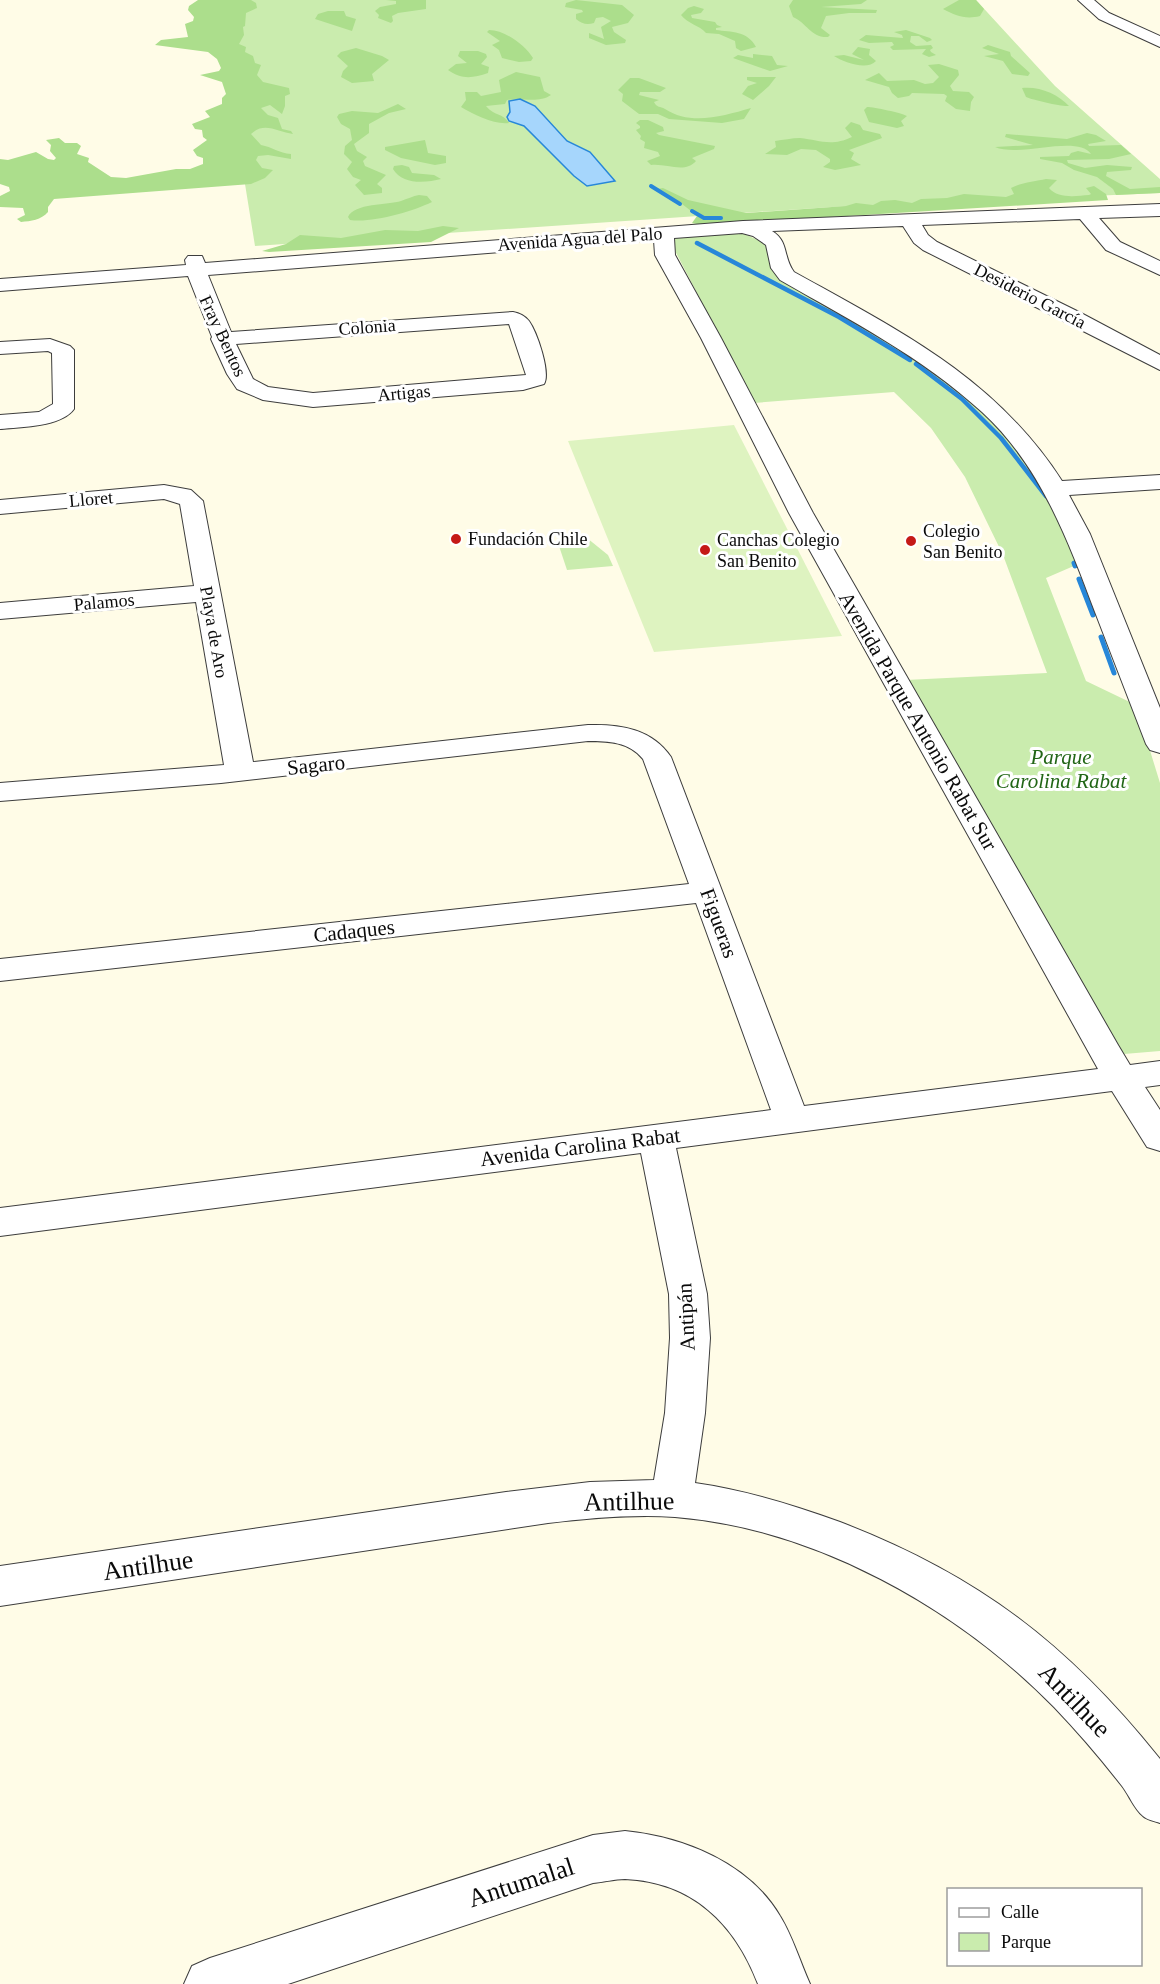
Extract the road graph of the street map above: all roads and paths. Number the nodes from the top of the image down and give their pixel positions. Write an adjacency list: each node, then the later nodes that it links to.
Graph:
1 (1085, 0): 2 (street)
2 (1160, 42)
3 (1160, 210): 4 (street, Avenida Agua del Palo)
4 (1086, 214): 5 (street, Avenida Agua del Palo); 12 (street)
5 (908, 219): 6 (street, Avenida Agua del Palo); 16 (street, Desiderio García)
6 (838, 222): 7 (street, Avenida Agua del Palo); 10 (street)
7 (743, 227): 9 (street, Avenida Agua del Palo); 10 (street)
8 (577, 239): 9 (street, Avenida Agua del Palo); 9 (street); 11 (street, Avenida Agua del Palo)
9 (666, 246): 10 (street); 33 (street, Avenida Parque Antonio Rabat Sur)
10 (778, 248): 21 (street)
11 (195, 265): 13 (street, Avenida Agua del Palo); 14 (street, Fray Bentos)
12 (1160, 269)
13 (0, 285)
14 (221, 339): 17 (street, Colonia); 18 (street, Fray Bentos)
15 (0, 348): 19 (street)
16 (1160, 364)
17 (536, 379): 18 (street, Artigas)
18 (272, 395)
19 (0, 422)
20 (1160, 482): 21 (street)
21 (1054, 489): 27 (street)
22 (183, 495): 23 (street, Lloret); 24 (street, Playa de Aro)
23 (0, 507)
24 (207, 593): 25 (street, Palamos); 28 (street, Playa de Aro)
25 (0, 610)
26 (632, 738): 28 (street, Sagaro); 30 (street, Figueras)
27 (1160, 744)
28 (240, 772): 29 (street, Sagaro)
29 (0, 792)
30 (708, 892): 31 (street, Cadaques); 34 (street, Figueras)
31 (0, 970)
32 (1160, 1072): 33 (street, Avenida Carolina Rabat)
33 (1120, 1078): 34 (street, Avenida Carolina Rabat); 36 (street, Avenida Parque Antonio Rabat Sur)
34 (792, 1120): 35 (street, Avenida Carolina Rabat)
35 (656, 1137): 37 (street, Avenida Carolina Rabat); 38 (street, Antipán)
36 (1160, 1138)
37 (0, 1222)
38 (672, 1499): 39 (street, Antilhue); 40 (street, Antilhue)
39 (0, 1586)
40 (1160, 1800)
41 (210, 1984): 42 (street, Antumalal)
42 (784, 1984)

